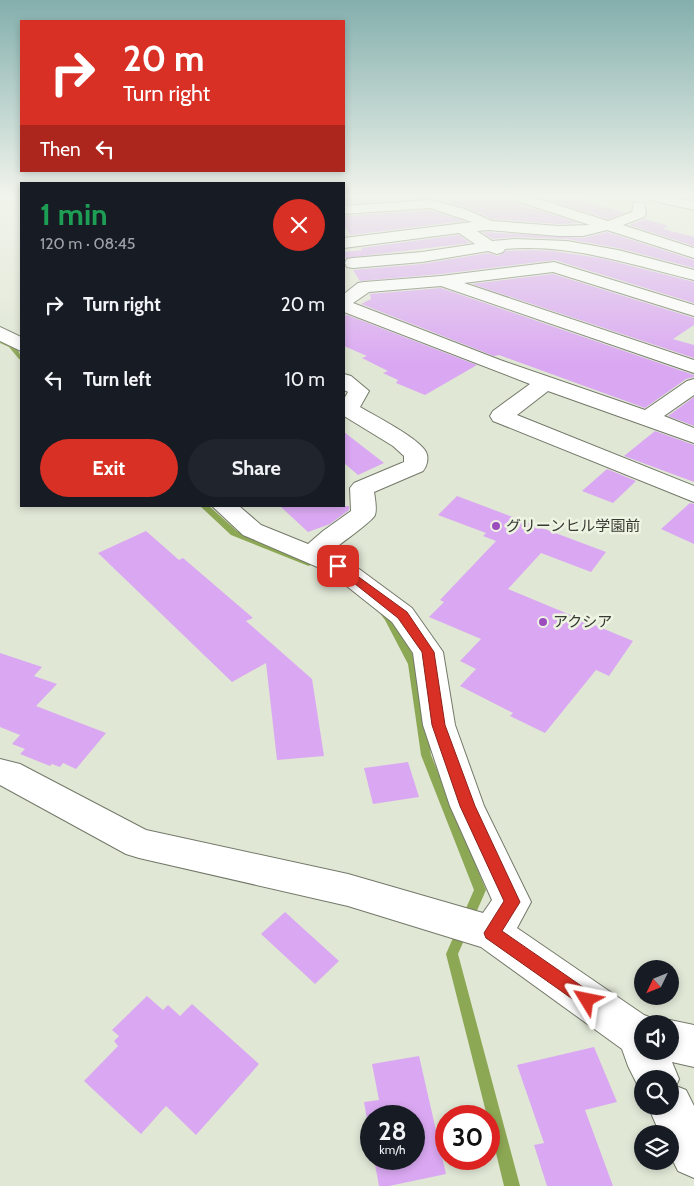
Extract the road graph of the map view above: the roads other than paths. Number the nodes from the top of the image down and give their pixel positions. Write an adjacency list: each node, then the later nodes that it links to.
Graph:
1 (450, 252): 4 (street)
2 (509, 252): 5 (street)
3 (603, 252): 6 (street)
4 (353, 263)
5 (554, 267): 7 (street); 10 (street)
6 (694, 275)
7 (441, 281): 8 (street); 13 (street)
8 (345, 301)
9 (345, 306): 15 (street)
10 (694, 311)
11 (0, 333): 12 (street)
12 (20, 344)
13 (694, 367)
14 (345, 381): 21 (street)
15 (545, 383): 17 (street); 19 (street)
16 (694, 385): 17 (street)
17 (649, 417): 18 (street)
18 (694, 436)
19 (694, 495)
20 (225, 507): 21 (street)
21 (312, 555): 23 (street)
22 (0, 772): 23 (street)
23 (492, 933): 24 (street)
24 (634, 1033)
25 (679, 1045): 26 (street)
26 (694, 1046)
27 (674, 1115): 28 (street)
28 (694, 1155)

